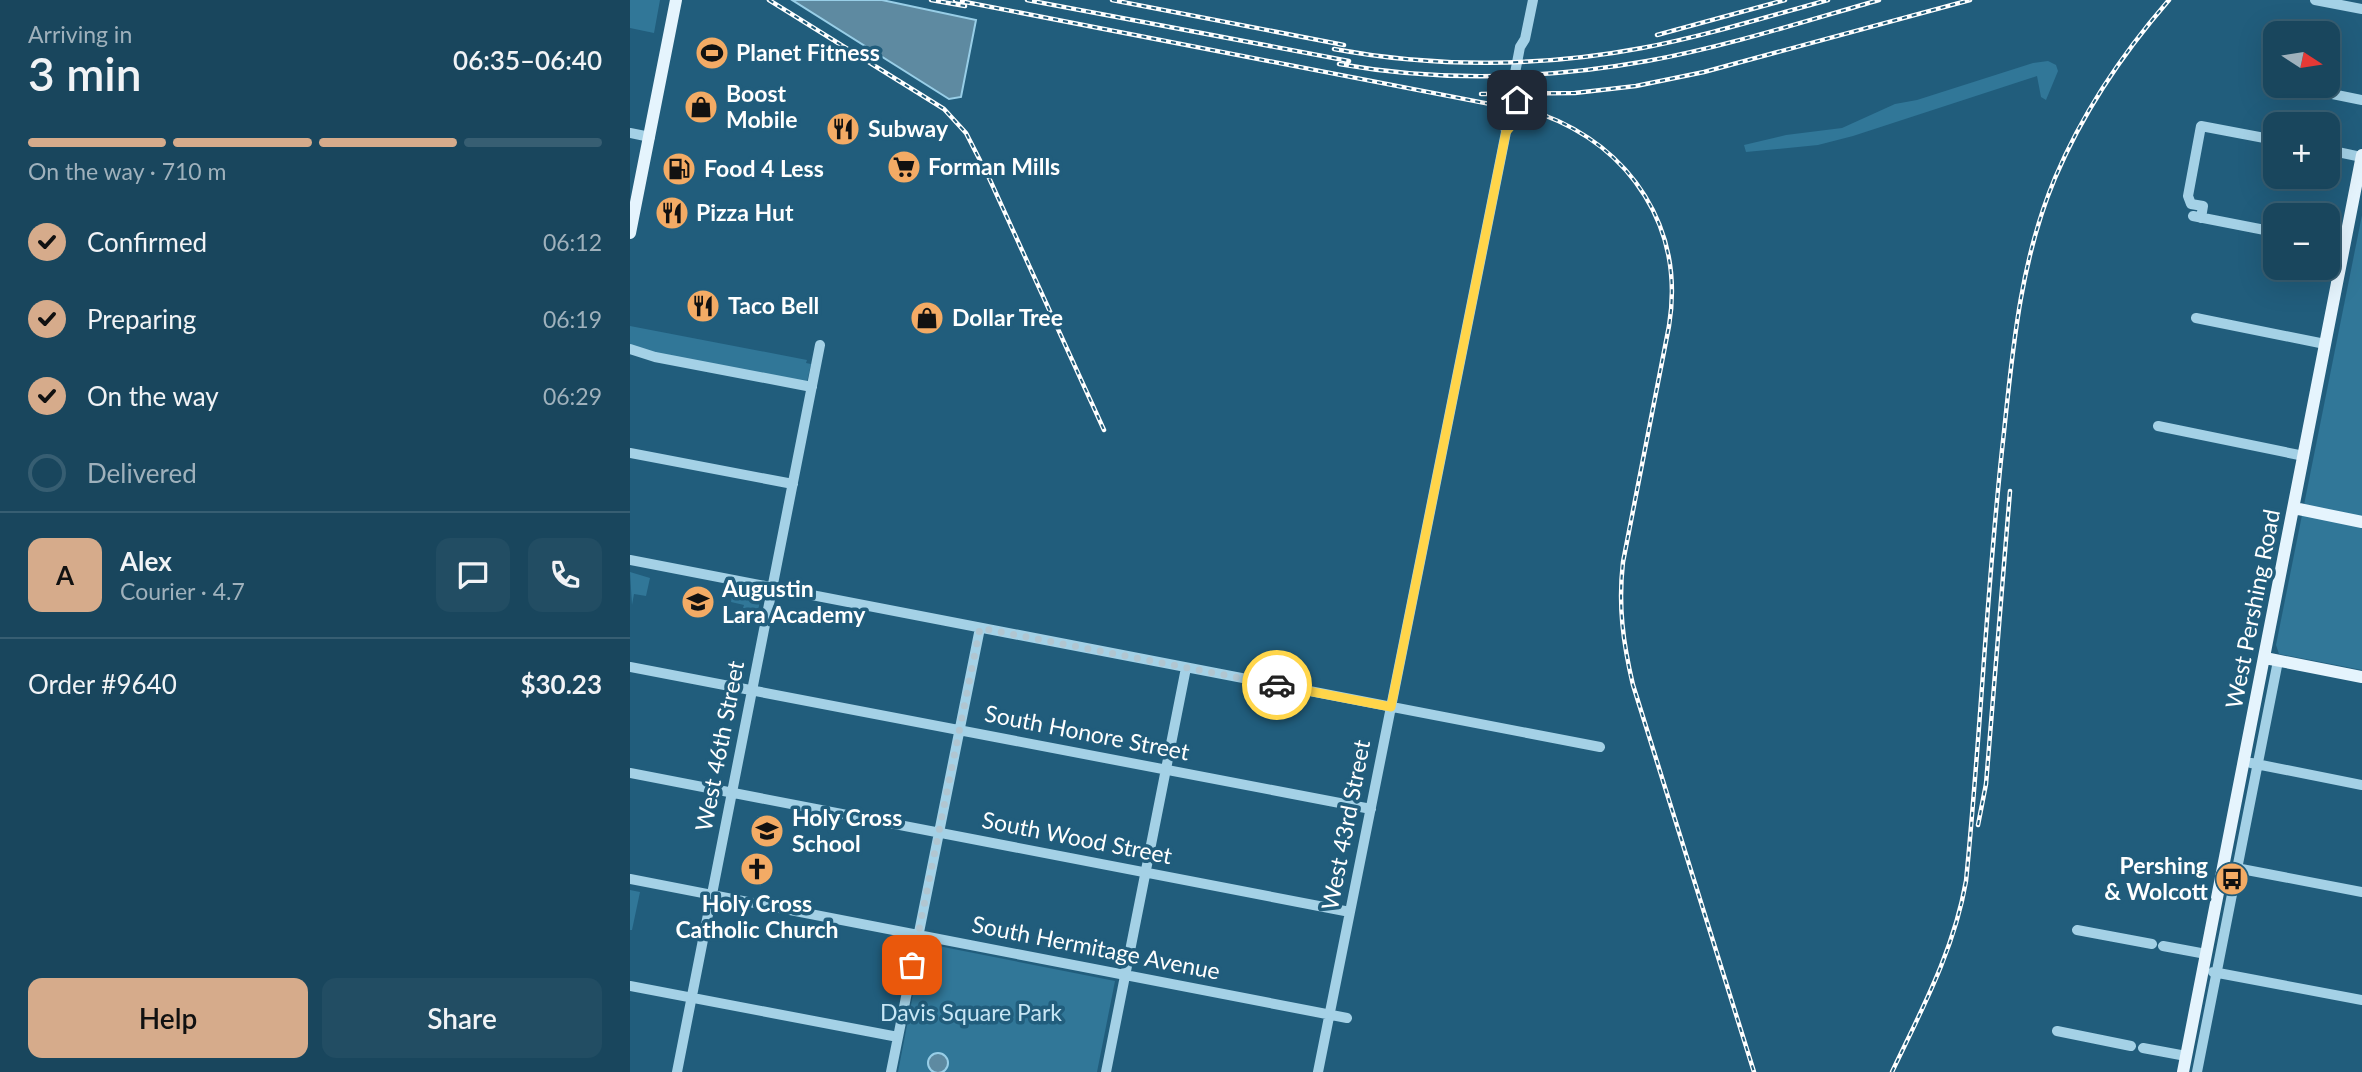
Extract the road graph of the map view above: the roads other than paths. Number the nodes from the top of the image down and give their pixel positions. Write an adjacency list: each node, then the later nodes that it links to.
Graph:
1 (676, 0): 8 (main road)
2 (1533, 0): 35 (street, West 43rd Street)
3 (2315, 0): 4 (street)
4 (2362, 9)
5 (2340, 96): 6 (street)
6 (2362, 100)
7 (630, 133): 8 (street)
8 (650, 136): 13 (main road)
9 (2263, 138): 12 (street)
10 (2340, 152): 11 (street)
11 (2362, 156): 15 (main road, West Pershing Road)
12 (2263, 230)
13 (630, 233)
14 (2340, 244): 15 (street)
15 (2344, 245): 17 (main road, West Pershing Road)
16 (2196, 318): 17 (street)
17 (2325, 344): 23 (main road, West Pershing Road)
18 (820, 345): 20 (street, West 46th Street)
19 (630, 349): 20 (street)
20 (812, 387): 24 (street, West 46th Street)
21 (2158, 426): 23 (street)
22 (630, 453): 24 (street)
23 (2304, 456): 25 (main road, West Pershing Road)
24 (793, 484): 28 (street, West 46th Street)
25 (2294, 508): 26 (main road); 30 (main road, West Pershing Road)
26 (2362, 522)
27 (630, 560): 28 (street)
28 (773, 588): 29 (street); 34 (street, West 46th Street)
29 (980, 628): 32 (street); 36 (street)
30 (2271, 660): 33 (main road); 38 (main road, West Pershing Road)
31 (630, 667): 34 (street, South Honore Street)
32 (1186, 668): 35 (street); 39 (street)
33 (2362, 677)
34 (752, 691): 36 (street, South Honore Street); 42 (street, West 46th Street)
35 (1391, 707): 37 (street); 43 (street, West 43rd Street)
36 (960, 730): 39 (street, South Honore Street); 44 (street)
37 (1600, 747)
38 (2251, 763): 41 (street); 45 (main road, West Pershing Road); 46 (street, West Pershing Road)
39 (1166, 770): 43 (street, South Honore Street); 47 (street)
40 (630, 773): 42 (street, South Wood Street)
41 (2362, 785)
42 (732, 793): 44 (street, South Wood Street); 50 (street, West 46th Street)
43 (1371, 809): 51 (street, West 43rd Street)
44 (939, 833): 47 (street, South Wood Street); 53 (street)
45 (2224, 866): 46 (street); 54 (main road, West Pershing Road)
46 (2238, 868): 49 (street); 56 (street, West Pershing Road)
47 (1146, 873): 51 (street, South Wood Street); 57 (street)
48 (630, 879): 50 (street, South Hermitage Avenue)
49 (2362, 892)
50 (712, 895): 53 (street, South Hermitage Avenue); 59 (street, West 46th Street)
51 (1350, 912): 61 (street, West 43rd Street)
52 (2077, 930): 54 (street)
53 (919, 935): 57 (street, South Hermitage Avenue); 64 (street)
54 (2206, 954): 55 (main road, West Pershing Road)
55 (2203, 970): 56 (street); 65 (main road, West Pershing Road)
56 (2217, 973): 60 (street); 71 (street, West Pershing Road)
57 (1125, 975): 61 (street, South Hermitage Avenue); 68 (street)
58 (630, 986): 59 (street)
59 (692, 998): 64 (street); 66 (street, West 46th Street)
60 (2362, 1000)
61 (1330, 1014): 62 (street, South Hermitage Avenue); 69 (street, West 43rd Street)
62 (1347, 1017)
63 (2057, 1031): 65 (street)
64 (898, 1037): 67 (street)
65 (2186, 1056): 70 (main road, West Pershing Road)
66 (677, 1072)
67 (891, 1072)
68 (1106, 1072)
69 (1318, 1072)
70 (2183, 1072)
71 (2197, 1072)

